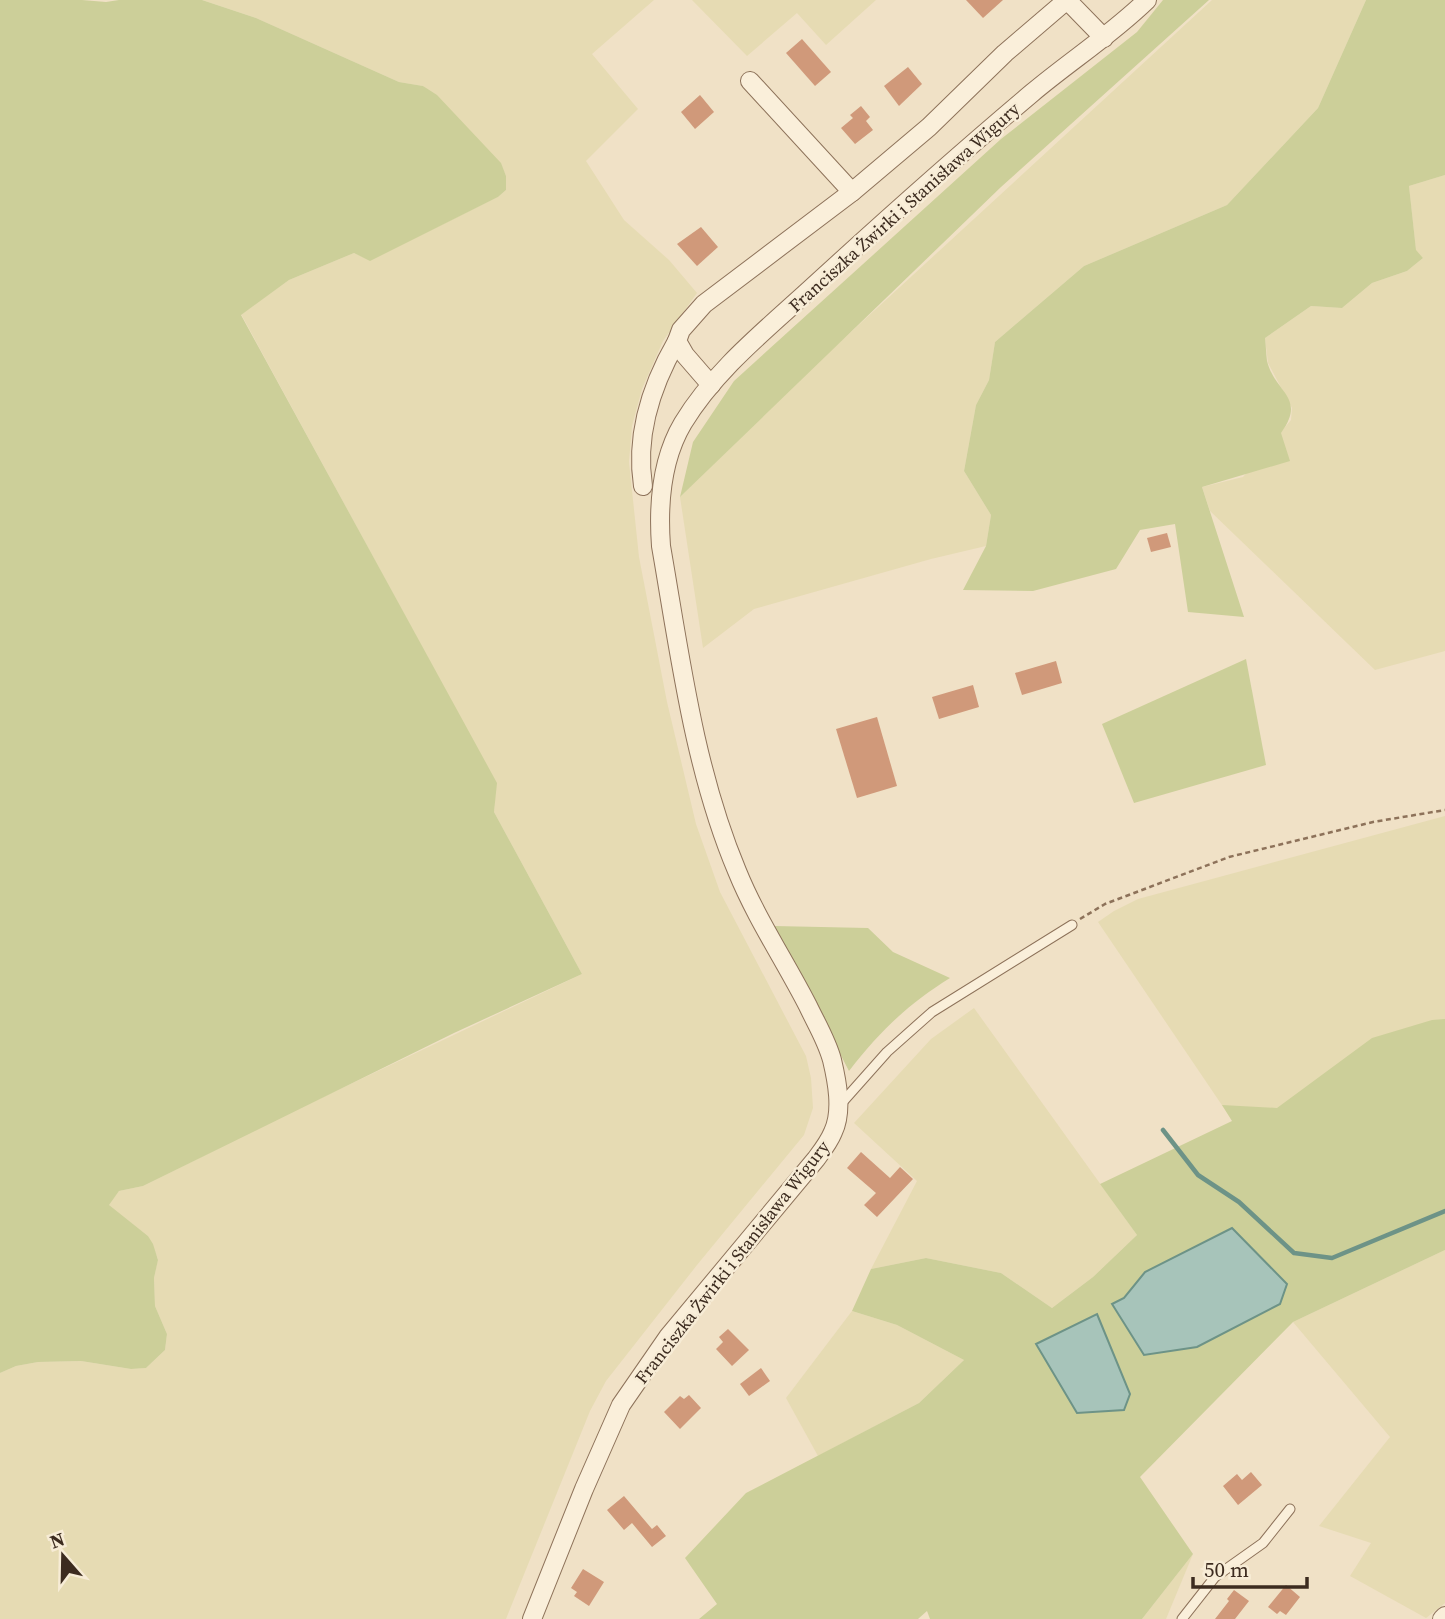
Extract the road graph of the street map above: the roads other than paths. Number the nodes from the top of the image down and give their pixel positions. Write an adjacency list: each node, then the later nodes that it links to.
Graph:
1 (1067, 0): 3 (street); 5 (street)
2 (1147, 0): 3 (street, Franciszka Żwirki i Stanisława Wigury)
3 (1104, 38): 7 (street, Franciszka Żwirki i Stanisława Wigury)
4 (750, 81): 5 (street)
5 (852, 192): 6 (street)
6 (677, 341): 7 (street); 8 (street)
7 (711, 385): 10 (street, Franciszka Żwirki i Stanisława Wigury)
8 (643, 486)
9 (1072, 925): 10 (lane)
10 (838, 1107): 12 (street, Franciszka Żwirki i Stanisława Wigury)
11 (1290, 1509): 13 (lane)
12 (532, 1619)
13 (1182, 1619)

